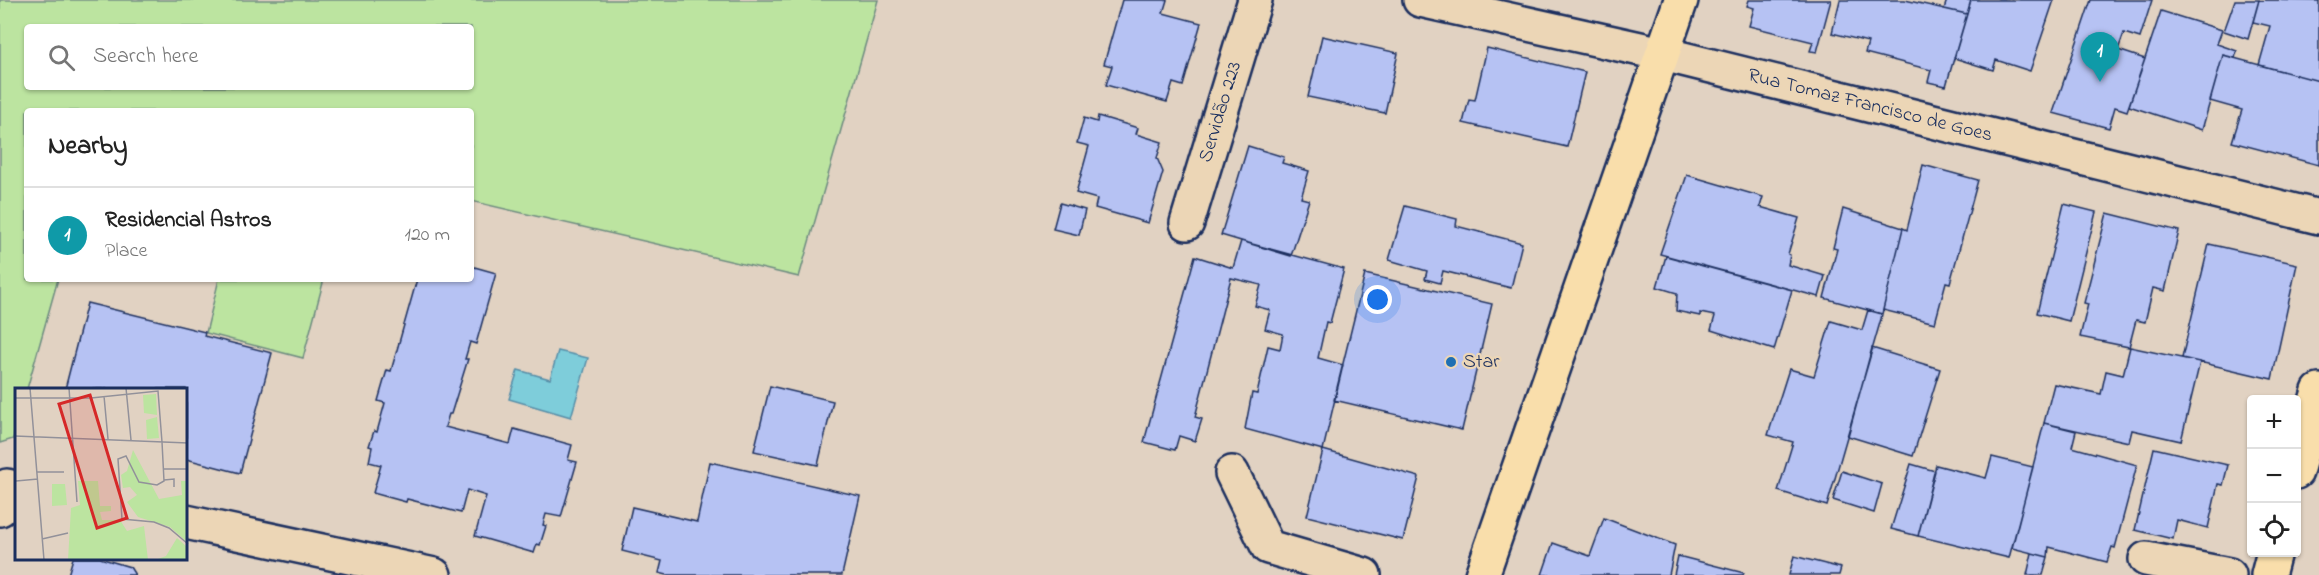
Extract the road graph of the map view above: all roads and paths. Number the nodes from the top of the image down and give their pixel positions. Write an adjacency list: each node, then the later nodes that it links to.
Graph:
1 (1255, 0): 6 (street, Servidão 223)
2 (1420, 0): 4 (street, Rua Tomaz Francisco de Goes)
3 (1681, 0): 4 (main road)
4 (1663, 54): 5 (street, Rua Tomaz Francisco de Goes); 17 (main road)
5 (2319, 217)
6 (1187, 224)
7 (2319, 391): 8 (main road)
8 (2301, 454)
9 (1232, 473): 16 (street)
10 (15, 488): 11 (street)
11 (0, 509)
12 (188, 522): 15 (street)
13 (2273, 557): 19 (main road)
14 (2146, 559): 18 (street)
15 (434, 575)
16 (1364, 575)
17 (1482, 575)
18 (2229, 575)
19 (2268, 575)

